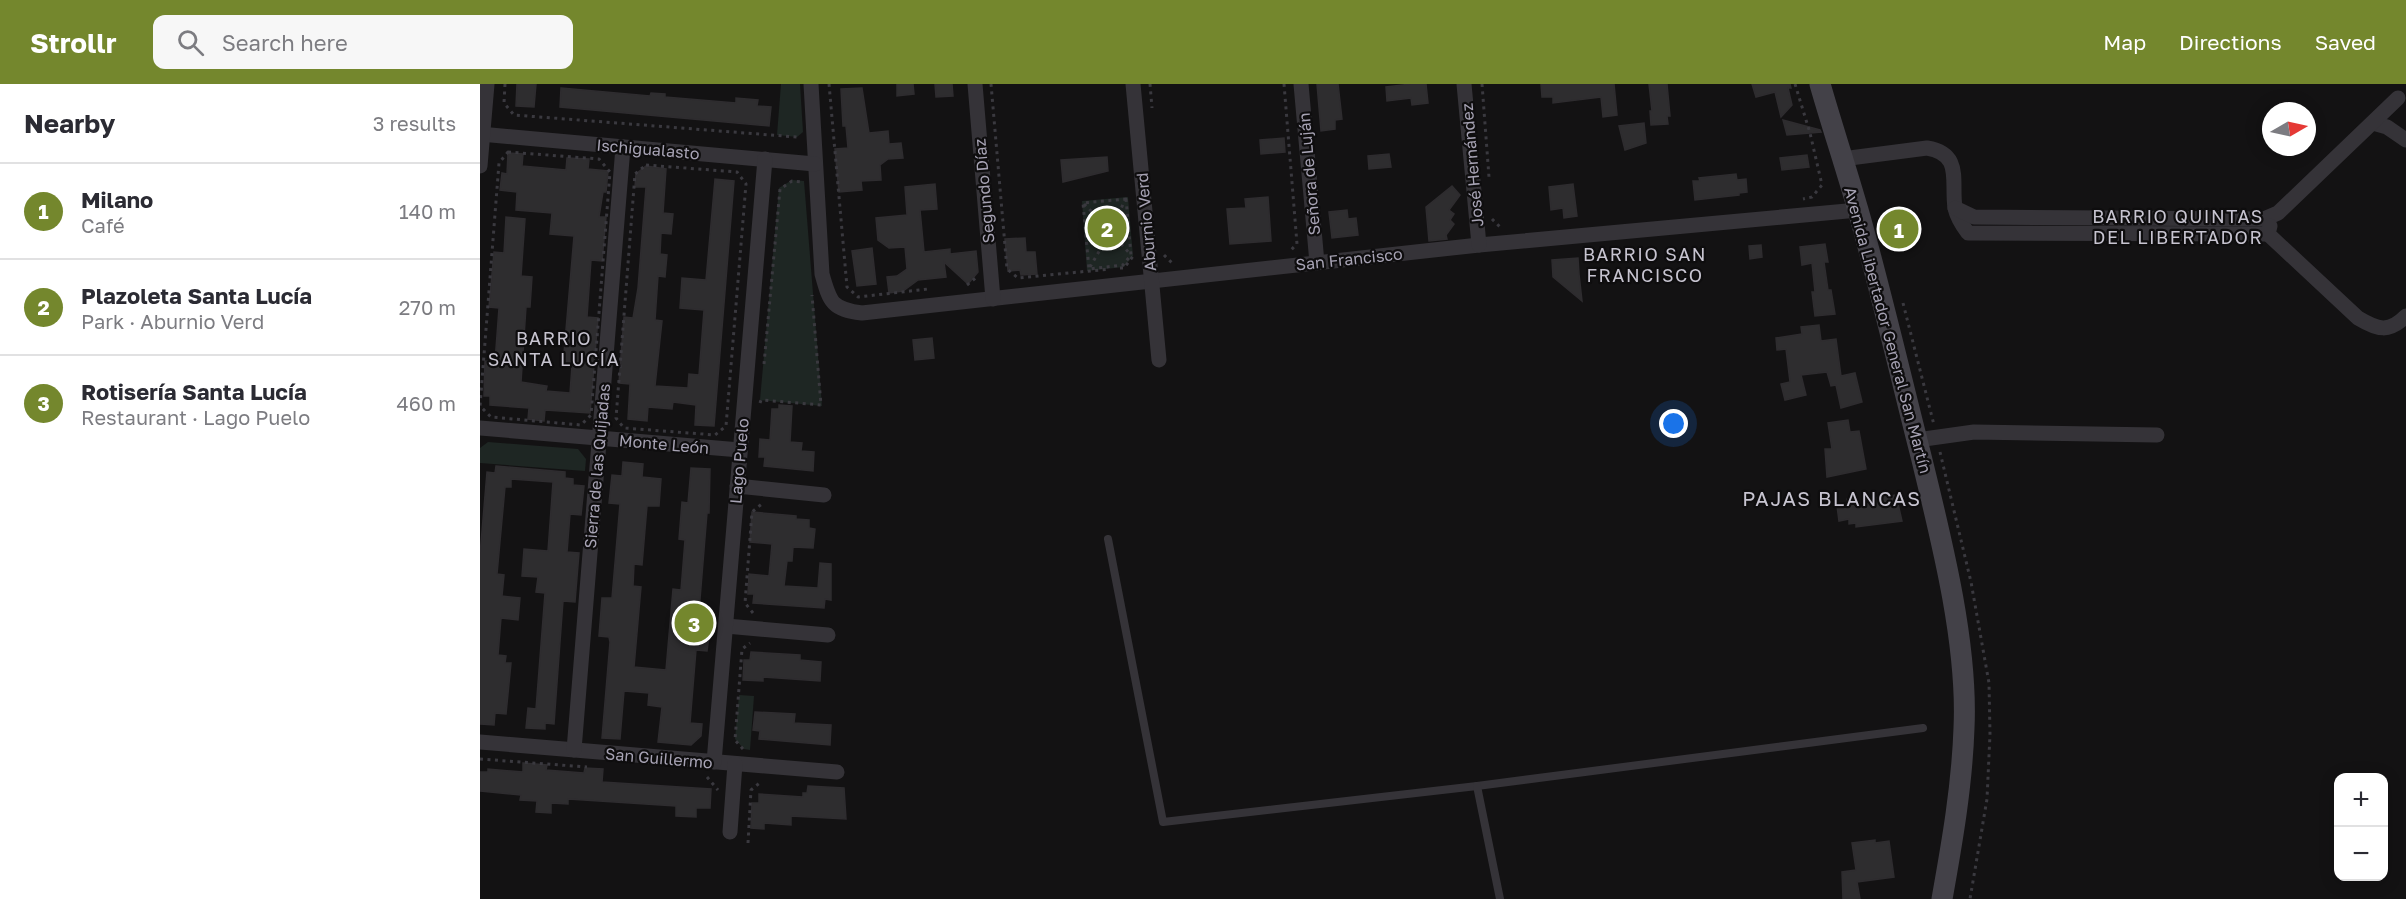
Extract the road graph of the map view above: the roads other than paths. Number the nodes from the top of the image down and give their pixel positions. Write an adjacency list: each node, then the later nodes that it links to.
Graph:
1 (487, 84): 10 (street)
2 (811, 84): 15 (street)
3 (975, 84): 24 (street, Segundo Díaz)
4 (1133, 84): 23 (street, Aburnio Verd)
5 (1301, 84): 22 (street, Señora de Luján)
6 (1464, 84): 21 (street, José Hernández)
7 (1820, 84): 14 (main road, Avenida Libertador General San Martín)
8 (2398, 98): 9 (street)
9 (2373, 123): 11 (street); 19 (street)
10 (481, 134): 12 (street, Ischigualasto); 16 (street)
11 (2406, 140)
12 (623, 147): 13 (street, Ischigualasto); 29 (street, Sierra de las Quijadas)
13 (765, 159): 15 (street, Ischigualasto); 31 (street, Lago Puelo)
14 (1842, 159): 17 (street); 18 (main road, Avenida Libertador General San Martín)
15 (815, 164): 24 (street, San Francisco)
16 (480, 166)
17 (1956, 208): 19 (street); 20 (street)
18 (1858, 210): 21 (street, San Francisco); 30 (main road, Avenida Libertador General San Martín)
19 (2272, 216): 20 (street)
20 (2268, 234): 25 (street)
21 (1479, 245): 22 (street, San Francisco)
22 (1317, 263): 23 (street, San Francisco)
23 (1151, 280): 24 (street, San Francisco); 26 (street, Aburnio Verd)
24 (993, 299)
25 (2406, 316)
26 (1159, 360)
27 (480, 428): 29 (street, Monte León)
28 (2157, 435): 30 (street)
29 (599, 439): 31 (street, Monte León); 39 (street, Sierra de las Quijadas)
30 (1917, 440): 46 (main road, Avenida Libertador General San Martín)
31 (740, 450): 32 (street, Lago Puelo)
32 (737, 486): 33 (street); 35 (street, Lago Puelo)
33 (824, 495)
34 (1108, 539): 43 (lane)
35 (726, 626): 36 (street); 40 (street, Lago Puelo)
36 (828, 635)
37 (1923, 728): 43 (lane)
38 (480, 742): 39 (street, San Guillermo)
39 (574, 750): 40 (street, San Guillermo)
40 (714, 762): 41 (street, San Guillermo)
41 (735, 764): 42 (street, San Guillermo); 44 (street)
42 (837, 772)
43 (1477, 786): 45 (lane)
44 (730, 832)
45 (1500, 899)
46 (1942, 899)

